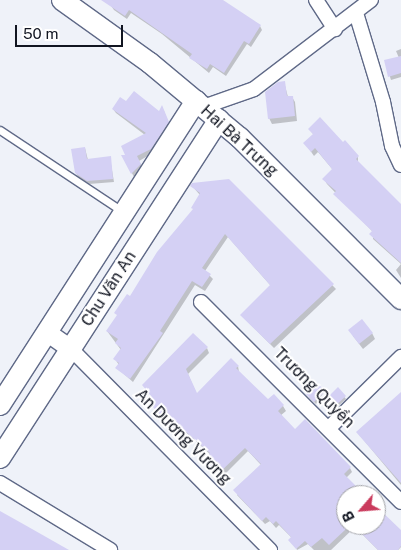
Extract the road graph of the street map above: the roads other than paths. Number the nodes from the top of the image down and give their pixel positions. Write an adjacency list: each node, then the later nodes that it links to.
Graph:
1 (62, 0): 6 (main road, Hai Bà Trưng)
2 (316, 0): 5 (street)
3 (371, 0): 4 (street)
4 (356, 13): 5 (street); 9 (street)
5 (335, 29): 6 (street)
6 (199, 104): 7 (main road, Hai Bà Trưng); 10 (main road, Chu Văn An)
7 (218, 120): 11 (main road, Hai Bà Trưng); 14 (main road, Chu Văn An)
8 (0, 130): 10 (lane)
9 (401, 165)
10 (125, 212): 13 (main road, Chu Văn An)
11 (401, 299)
12 (201, 302): 17 (street, Trương Quyền)
13 (48, 333): 14 (street); 16 (main road, Chu Văn An)
14 (71, 349): 18 (main road, Chu Văn An); 22 (street, An Dương Vương)
15 (401, 357): 17 (street)
16 (0, 405)
17 (330, 427): 20 (street, Trương Quyền)
18 (0, 458)
19 (0, 483): 21 (street)
20 (401, 502)
21 (110, 550)
22 (270, 550)

